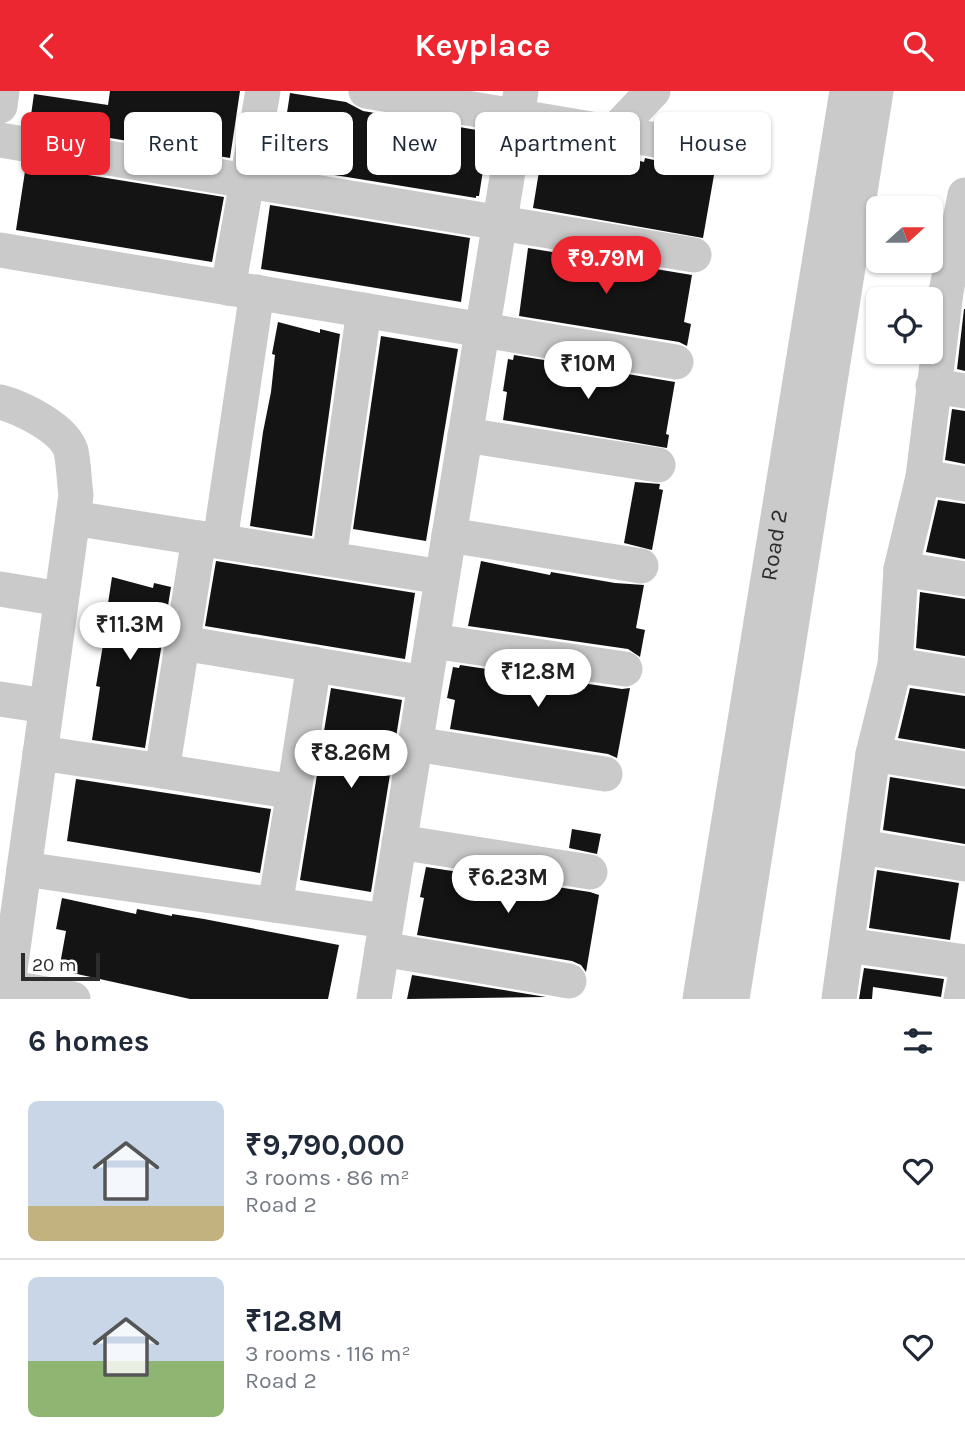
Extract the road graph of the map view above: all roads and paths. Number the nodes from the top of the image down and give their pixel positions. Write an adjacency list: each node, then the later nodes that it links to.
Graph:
1 (2, 91): 10 (street)
2 (262, 91): 15 (street)
3 (366, 91): 8 (street)
4 (621, 91): 12 (street)
5 (653, 91): 13 (street)
6 (847, 91): 72 (street, Road 2)
7 (876, 91): 73 (street, Road 2)
8 (413, 95): 9 (street)
9 (519, 103): 11 (street); 17 (street)
10 (0, 107)
11 (548, 112)
12 (617, 112)
13 (633, 112)
14 (0, 141): 15 (street)
15 (247, 180): 17 (street); 20 (street)
16 (965, 199): 21 (street)
17 (500, 221): 19 (street); 23 (street)
18 (0, 250): 20 (street)
19 (694, 255)
20 (243, 290): 22 (street); 33 (street)
21 (956, 293): 25 (street)
22 (364, 310): 23 (street); 34 (street)
23 (482, 329): 24 (street); 27 (street)
24 (676, 362)
25 (949, 388): 29 (street)
26 (0, 402): 31 (street)
27 (465, 435): 28 (street); 32 (street)
28 (658, 465)
29 (923, 477): 30 (street); 36 (street)
30 (965, 484)
31 (73, 517): 33 (street); 40 (street)
32 (449, 535): 35 (street); 37 (street)
33 (209, 539): 34 (street); 42 (street)
34 (329, 558): 37 (street)
35 (641, 566)
36 (901, 569): 38 (street); 44 (street)
37 (442, 577): 41 (street)
38 (965, 579)
39 (0, 589): 40 (street)
40 (61, 599): 49 (street)
41 (432, 641): 45 (street); 47 (street)
42 (183, 643): 43 (street); 54 (street)
43 (314, 664): 47 (street); 56 (street)
44 (895, 664): 46 (street); 52 (street)
45 (625, 669)
46 (965, 676)
47 (425, 683): 50 (street)
48 (0, 699): 49 (street)
49 (46, 706): 51 (street)
50 (415, 744): 55 (street); 57 (street)
51 (40, 753): 54 (street); 60 (street)
52 (873, 754): 53 (street); 58 (street)
53 (965, 769)
54 (162, 771): 56 (street)
55 (605, 774)
56 (294, 792): 62 (street)
57 (399, 842): 61 (street); 63 (street)
58 (861, 847): 59 (street); 64 (street)
59 (965, 864)
60 (24, 869): 62 (street); 65 (street)
61 (590, 872)
62 (275, 905): 63 (street)
63 (384, 935): 68 (street); 71 (street)
64 (848, 945): 66 (street); 74 (street)
65 (6, 946): 69 (street)
66 (965, 963)
67 (965, 978): 75 (street)
68 (569, 981)
69 (6, 993): 70 (street)
70 (73, 999)
71 (374, 999)
72 (700, 999)
73 (732, 999)
74 (839, 999)
75 (961, 999)

